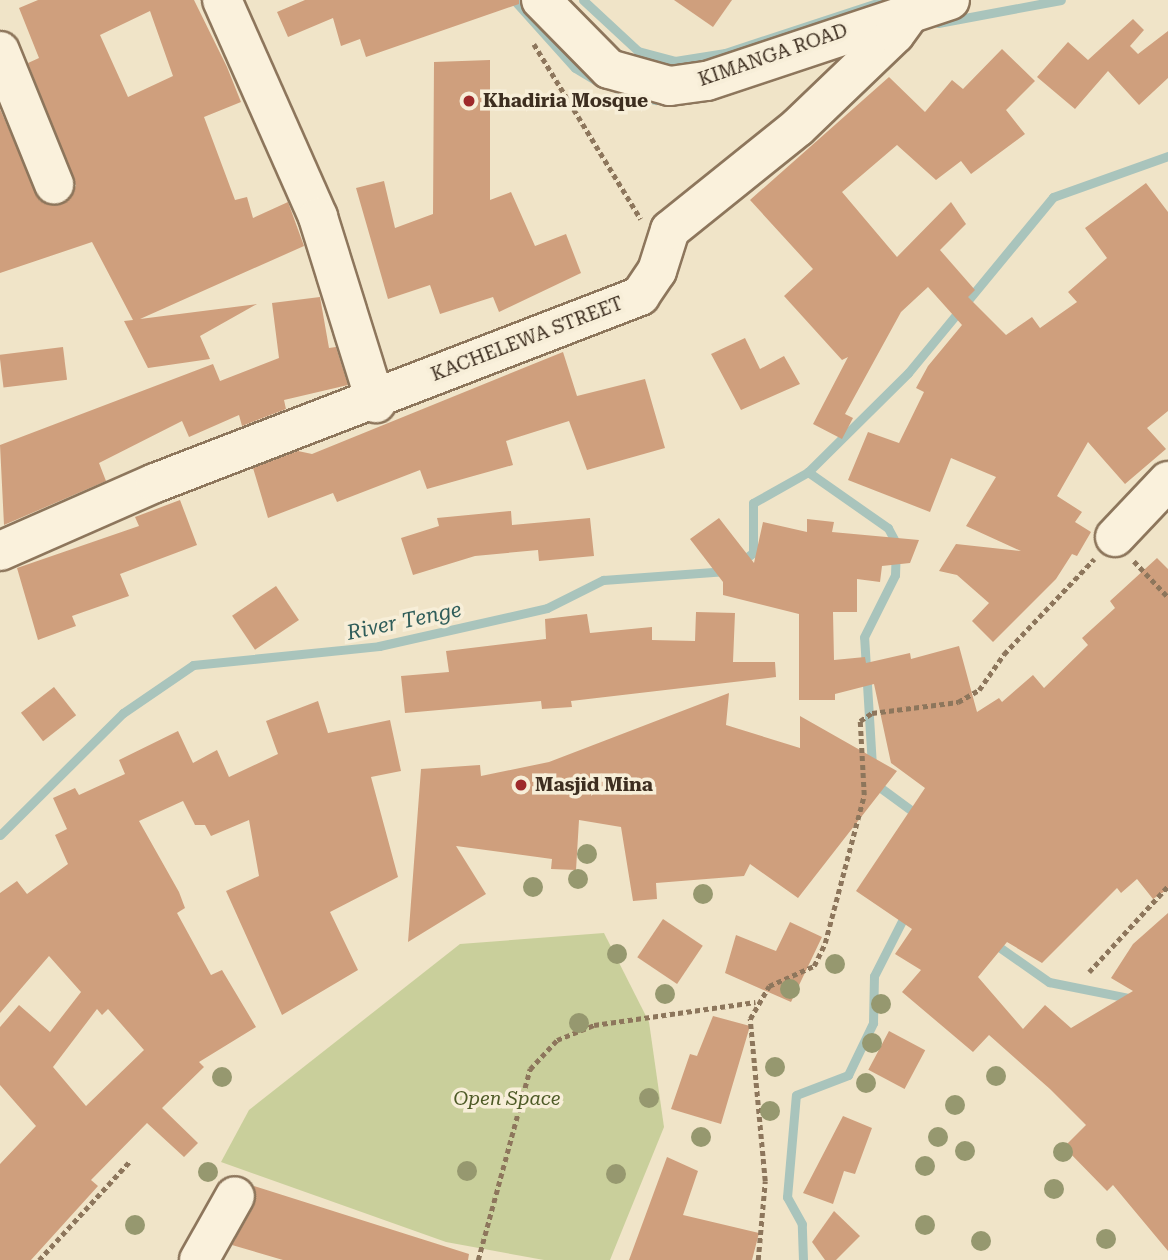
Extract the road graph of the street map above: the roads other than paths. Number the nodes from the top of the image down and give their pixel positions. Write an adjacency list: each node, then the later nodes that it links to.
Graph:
1 (950, 0): 3 (street, KIMANGA ROAD)
2 (224, 7): 7 (street)
3 (914, 8): 4 (street, KIMANGA ROAD); 7 (street, KACHELEWA STREET)
4 (533, 15)
5 (0, 51): 6 (street)
6 (54, 184)
7 (376, 403): 10 (street, KACHELEWA STREET)
8 (1168, 481): 9 (street)
9 (1115, 537)
10 (0, 551)
11 (235, 1196): 12 (street)
12 (199, 1260)

